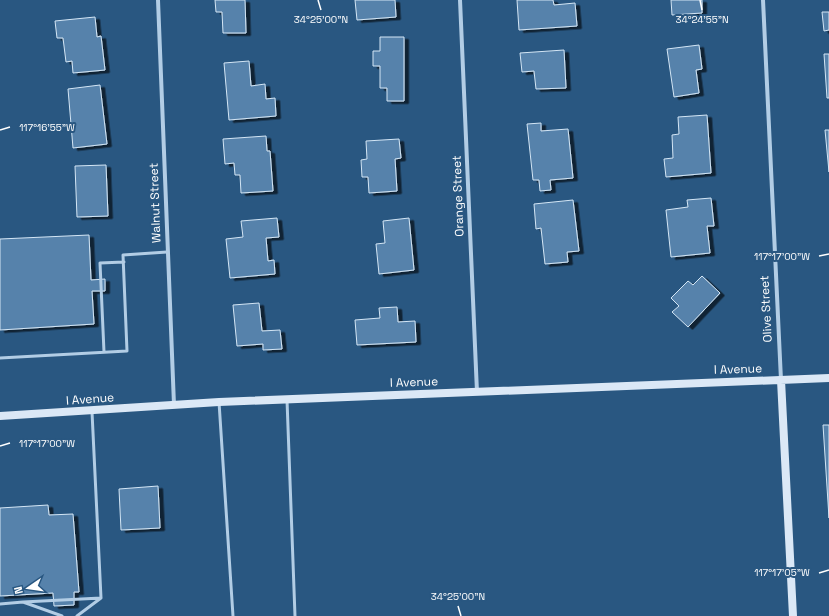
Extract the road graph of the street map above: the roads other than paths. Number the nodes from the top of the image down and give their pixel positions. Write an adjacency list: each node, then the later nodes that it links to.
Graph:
1 (158, 0): 4 (street, Walnut Street)
2 (460, 0): 10 (street, Orange Street)
3 (762, 0): 9 (street, Olive Street)
4 (167, 252): 5 (lane); 13 (street, Walnut Street)
5 (124, 262): 6 (lane); 6 (lane)
6 (104, 352): 7 (lane)
7 (0, 358)
8 (829, 378): 9 (main road, I Avenue)
9 (781, 380): 10 (main road, I Avenue); 23 (main road, Olive Street)
10 (476, 392): 11 (main road, I Avenue)
11 (287, 400): 12 (main road, I Avenue); 22 (lane)
12 (219, 402): 13 (main road, I Avenue); 21 (lane)
13 (174, 406): 14 (main road, I Avenue)
14 (92, 412): 15 (main road, I Avenue); 16 (lane)
15 (0, 416)
16 (101, 598): 17 (lane); 20 (lane)
17 (24, 602): 18 (lane); 19 (lane)
18 (0, 604)
19 (62, 616)
20 (77, 616)
21 (233, 616)
22 (295, 616)
23 (793, 616)

